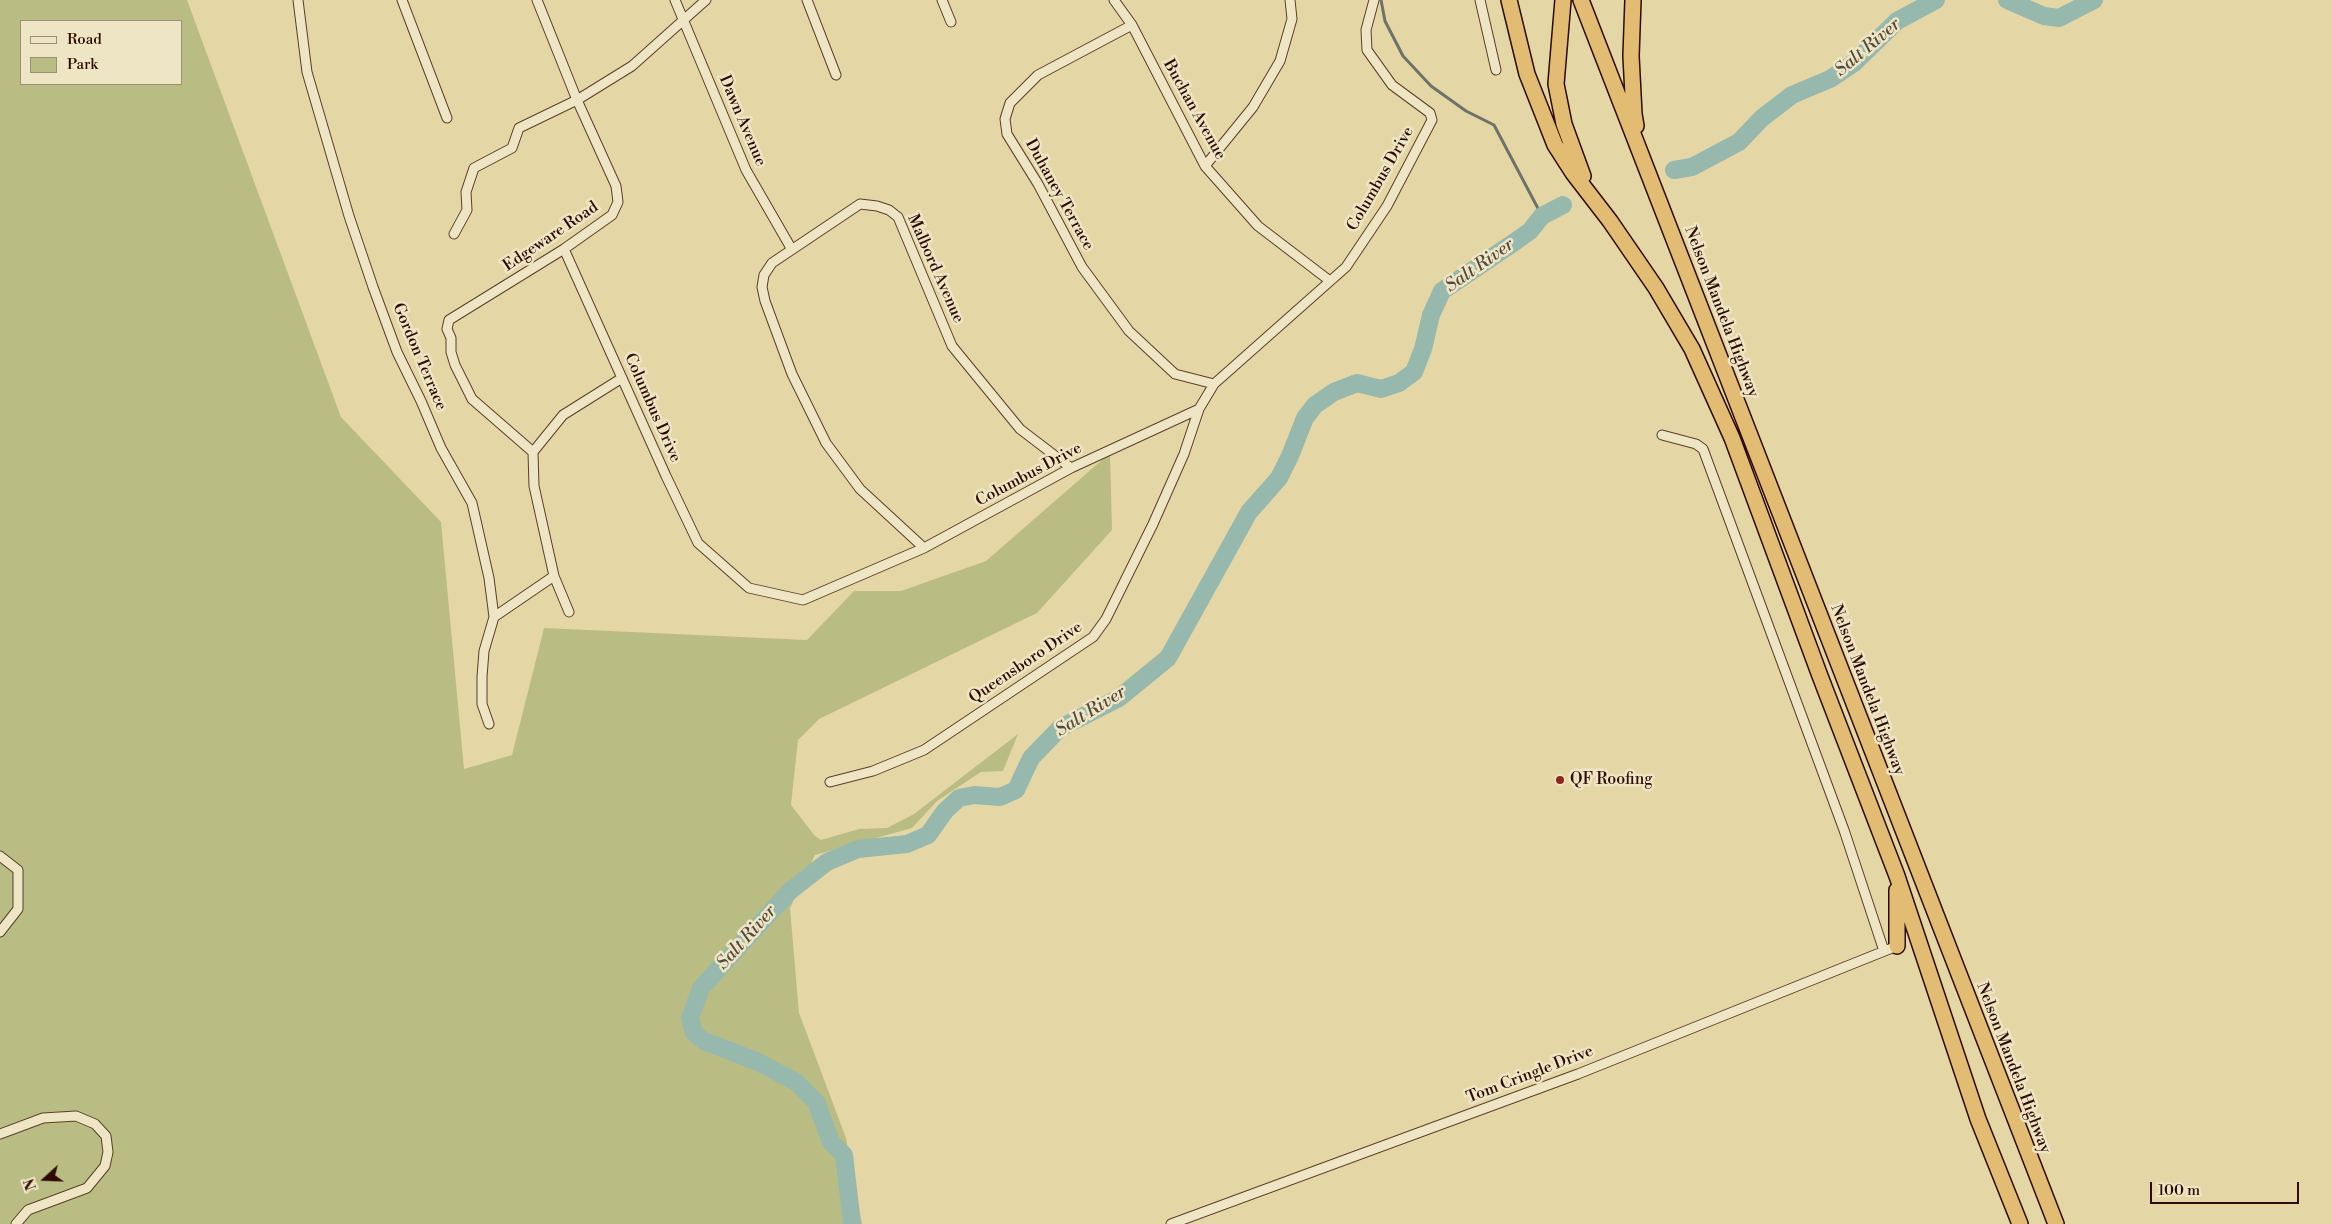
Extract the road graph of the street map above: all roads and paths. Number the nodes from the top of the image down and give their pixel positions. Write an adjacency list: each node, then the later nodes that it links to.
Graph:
1 (298, 0): 39 (street, Gordon Terrace)
2 (402, 0): 22 (street)
3 (537, 0): 21 (street, Edgeware Road)
4 (675, 0): 16 (street, Dawn Avenue)
5 (706, 0): 16 (street)
6 (807, 0): 20 (street)
7 (942, 0): 17 (street)
8 (1114, 0): 18 (street, Buchan Avenue)
9 (1290, 0): 23 (street)
10 (1374, 0): 29 (street, Columbus Drive)
11 (1480, 0): 19 (street)
12 (1509, 0): 25 (highway)
13 (1581, 0): 24 (highway)
14 (1633, 0): 24 (highway)
15 (1563, 2): 25 (highway)
16 (684, 21): 21 (street); 27 (street, Dawn Avenue)
17 (951, 22)
18 (1132, 25): 23 (street, Buchan Avenue); 31 (street, Duhaney Terrace)
19 (1496, 70)
20 (836, 75)
21 (577, 100): 26 (street); 28 (street, Edgeware Road)
22 (447, 118)
23 (1205, 166): 29 (street, Buchan Avenue)
24 (1646, 168): 50 (highway, Nelson Mandela Highway)
25 (1600, 208): 43 (highway)
26 (454, 234)
27 (791, 248): 35 (street, Malbord Avenue); 36 (street, Malbord Avenue)
28 (564, 249): 30 (street, Columbus Drive); 34 (street, Edgeware Road)
29 (1330, 281): 31 (street, Columbus Drive)
30 (622, 378): 34 (street); 36 (street, Columbus Drive)
31 (1214, 384): 32 (street, Columbus Drive)
32 (1198, 409): 35 (street, Columbus Drive); 41 (street, Queensboro Drive)
33 (1662, 435): 45 (street)
34 (533, 452): 37 (street)
35 (1071, 468): 36 (street, Columbus Drive)
36 (924, 548)
37 (554, 576): 38 (street); 39 (street)
38 (569, 612)
39 (494, 617): 40 (street, Gordon Terrace)
40 (489, 724)
41 (830, 782)
42 (0, 856): 44 (street)
43 (1897, 876): 45 (highway); 49 (highway)
44 (0, 932)
45 (1890, 948): 48 (street, Tom Cringle Drive)
46 (0, 1134): 47 (street)
47 (16, 1224)
48 (1171, 1224)
49 (2020, 1224)
50 (2056, 1224)

